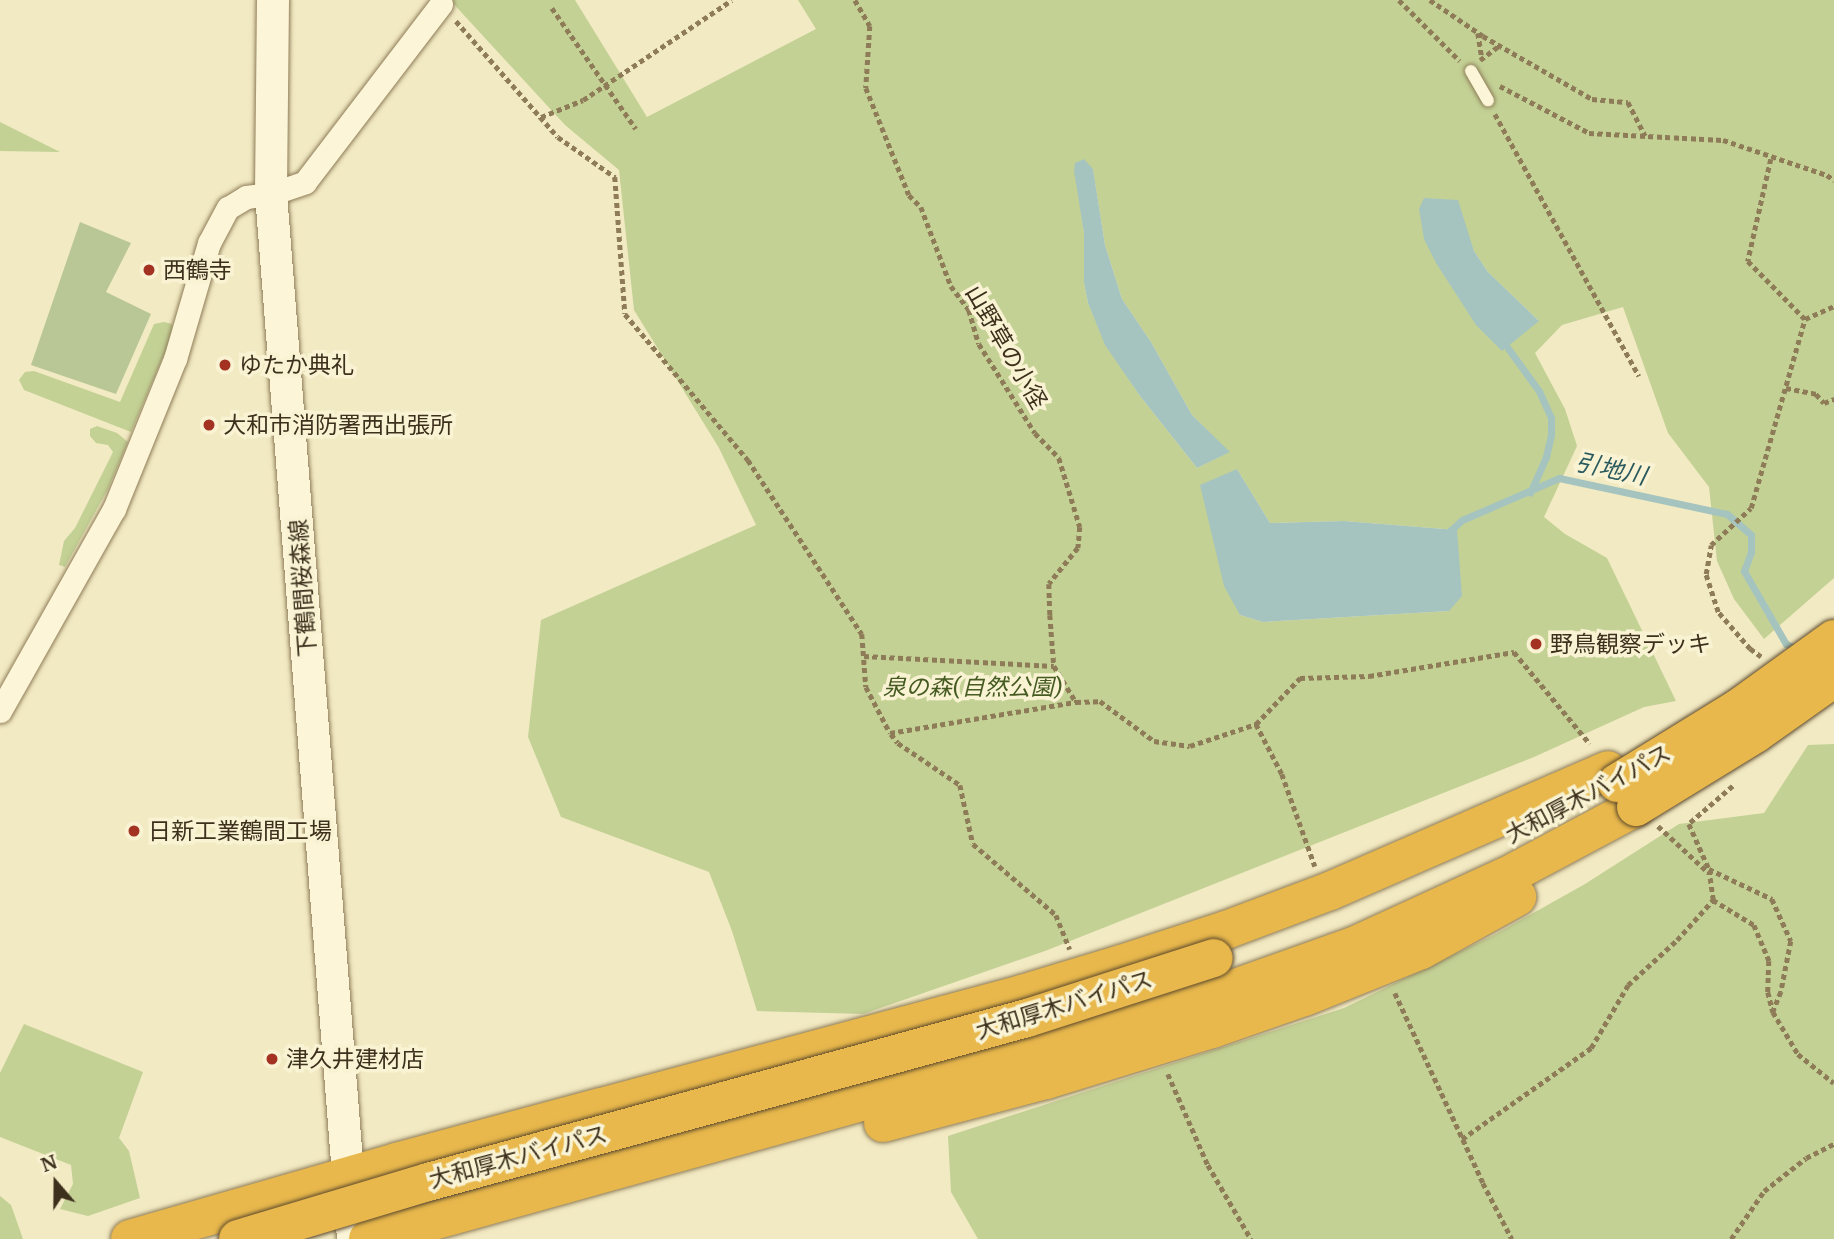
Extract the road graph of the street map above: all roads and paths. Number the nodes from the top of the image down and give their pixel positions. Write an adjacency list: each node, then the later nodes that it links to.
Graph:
1 (273, 0): 18 (street, 下鶴間桜森線)
2 (732, 0): 11 (path)
3 (855, 0): 27 (path, 山野草の小径)
4 (1399, 0): 10 (path)
5 (1430, 0): 8 (path)
6 (441, 4): 13 (path); 18 (street)
7 (552, 8): 11 (path)
8 (1477, 32): 9 (path); 9 (path)
9 (1500, 45): 15 (path)
10 (1471, 71): 12 (lane); 15 (path)
11 (606, 85): 13 (path); 14 (path)
12 (1488, 101): 21 (path)
13 (541, 117): 25 (path)
14 (636, 129)
15 (1645, 136): 16 (path)
16 (1771, 159): 17 (path); 20 (path)
17 (1834, 180)
18 (271, 194): 29 (street); 47 (street, 下鶴間桜森線)
19 (1834, 306): 20 (path)
20 (1805, 318): 22 (path)
21 (1639, 376)
22 (1786, 388): 23 (path); 26 (path)
23 (1834, 399)
24 (1834, 639): 31 (highway, bridge)
25 (864, 656): 27 (path); 33 (path)
26 (1773, 664)
27 (1054, 666): 30 (path, 山野草の小径)
28 (1834, 678): 31 (highway, bridge)
29 (4, 701)
30 (1076, 702): 32 (path); 33 (path)
31 (1748, 721): 34 (highway, bridge); 34 (highway, bridge)
32 (1256, 724): 34 (path); 37 (path)
33 (891, 733): 39 (path)
34 (1625, 791): 36 (path); 40 (highway, 大和厚木バイパス); 47 (highway); 52 (highway)
35 (1723, 796): 36 (path)
36 (1709, 871): 38 (path); 42 (path)
37 (1318, 874)
38 (1713, 900): 42 (path); 45 (path)
39 (1074, 957)
40 (1220, 975): 49 (highway, 大和厚木バイパス, bridge); 51 (highway, 大和厚木バイパス)
41 (1394, 990): 45 (path)
42 (1773, 1012): 44 (path)
43 (1167, 1072): 53 (path)
44 (1834, 1083)
45 (1462, 1139): 54 (path)
46 (1834, 1144): 55 (path)
47 (349, 1176): 48 (highway); 50 (street, 下鶴間桜森線)
48 (130, 1239)
49 (238, 1239)
50 (353, 1239)
51 (368, 1239)
52 (453, 1239)
53 (1251, 1239)
54 (1512, 1239)
55 (1731, 1239)

